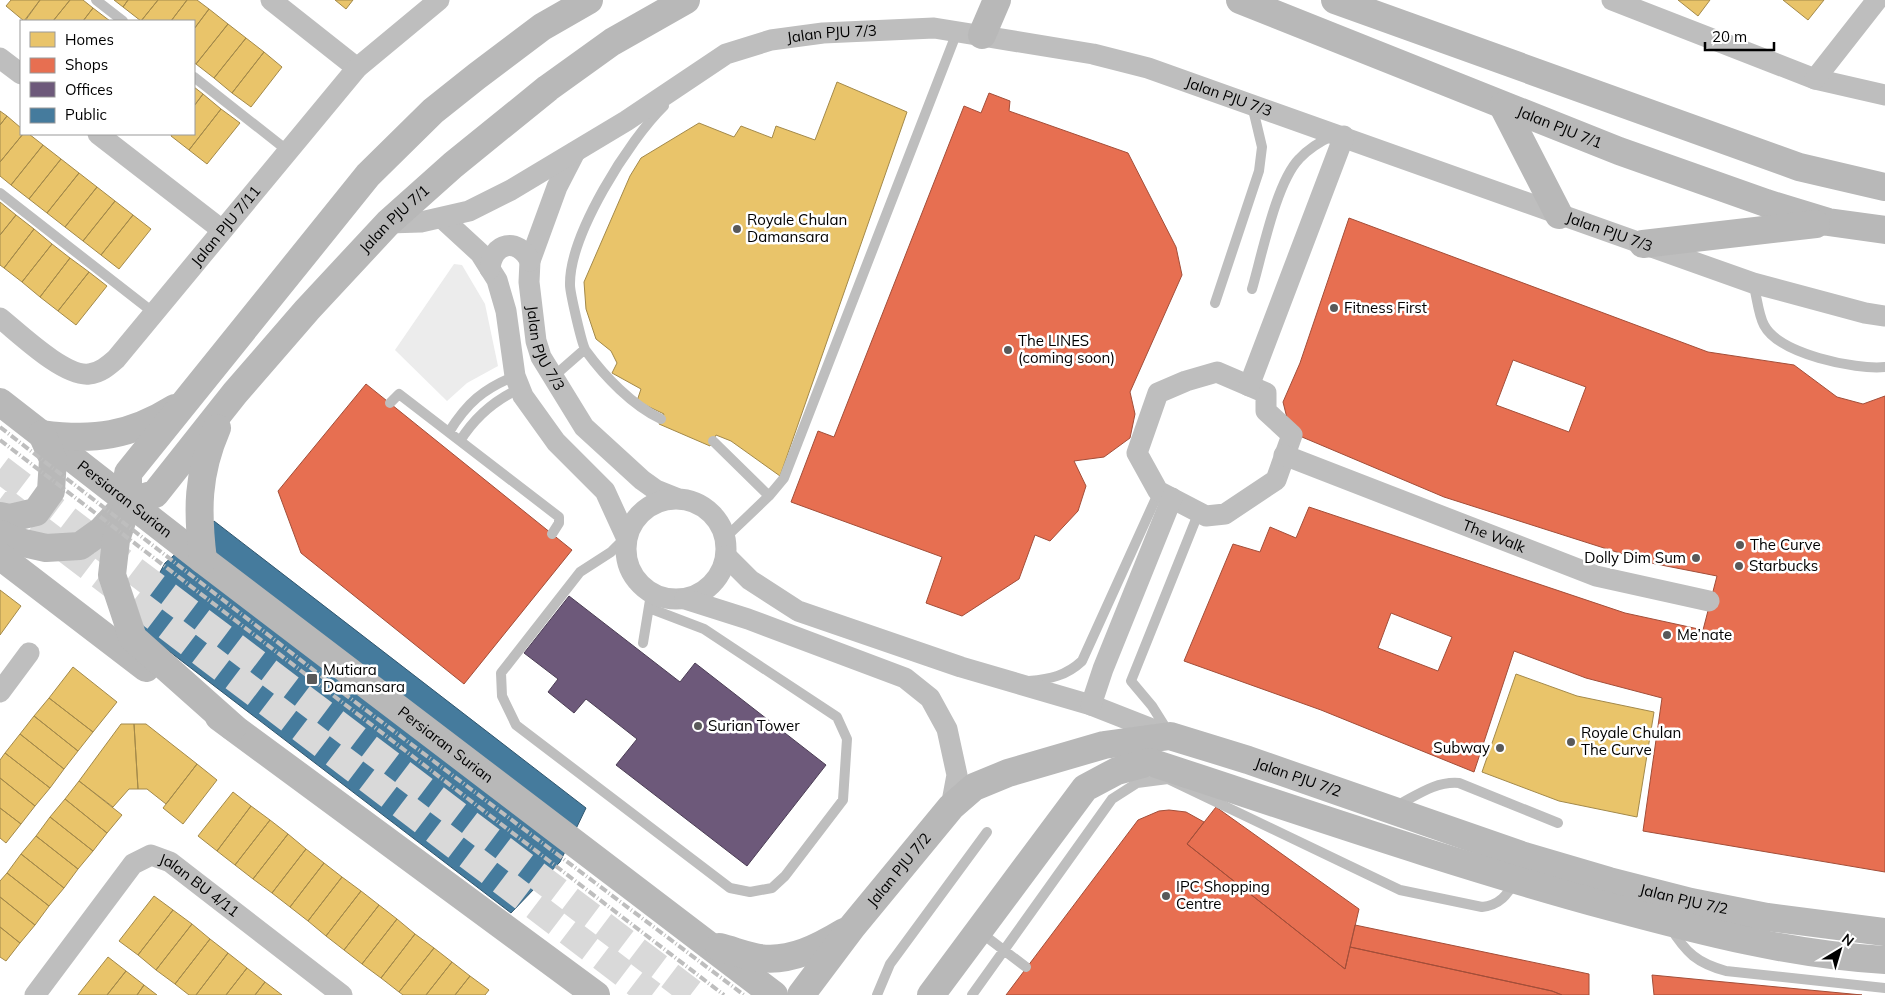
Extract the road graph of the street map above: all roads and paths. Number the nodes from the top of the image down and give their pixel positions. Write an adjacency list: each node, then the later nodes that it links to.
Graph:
1 (96, 0): 11 (lane)
2 (272, 0): 14 (street)
3 (438, 0): 14 (street, Jalan PJU 7/11)
4 (589, 0): 48 (street)
5 (686, 0): 31 (street, Jalan PJU 7/1)
6 (997, 0): 12 (street)
7 (1240, 0): 21 (street, Jalan PJU 7/1)
8 (1335, 0): 26 (street)
9 (1612, 0): 18 (street)
10 (1877, 0): 18 (street)
11 (122, 20)
12 (969, 33): 16 (street, Jalan PJU 7/3); 20 (street, Jalan PJU 7/3); 58 (lane)
13 (0, 58): 15 (street)
14 (357, 68): 24 (street, Jalan PJU 7/11)
15 (20, 73)
16 (693, 76): 25 (street, Jalan PJU 7/3); 43 (lane)
17 (195, 78): 24 (lane)
18 (1815, 79): 19 (street)
19 (1885, 95)
20 (1251, 103): 23 (street, Jalan PJU 7/3); 39 (lane)
21 (1502, 106): 28 (street); 30 (street, Jalan PJU 7/1)
22 (99, 135): 32 (street)
23 (1341, 135): 28 (street, Jalan PJU 7/3); 38 (lane); 47 (street)
24 (288, 151): 32 (street, Jalan PJU 7/11)
25 (575, 151): 29 (street, Jalan PJU 7/3); 35 (street, Jalan PJU 7/3)
26 (1885, 187)
27 (0, 193): 40 (lane)
28 (1559, 215): 34 (street, Jalan PJU 7/3)
29 (443, 219): 31 (street, Jalan PJU 7/3); 36 (street, Jalan PJU 7/3)
30 (1828, 222): 33 (street, Jalan PJU 7/1); 34 (street)
31 (388, 223): 49 (street, Jalan PJU 7/1)
32 (222, 230): 40 (street, Jalan PJU 7/11)
33 (1885, 230)
34 (1644, 244): 37 (street, Jalan PJU 7/3)
35 (530, 261): 36 (street); 45 (street, Jalan PJU 7/3)
36 (490, 269): 46 (street, Jalan PJU 7/3)
37 (1753, 283): 41 (street, Jalan PJU 7/3); 44 (lane)
38 (1252, 289)
39 (1215, 303)
40 (154, 313): 42 (street, Jalan PJU 7/11)
41 (1885, 316)
42 (0, 318)
43 (585, 349): 45 (lane); 52 (lane)
44 (1885, 367)
45 (553, 378): 59 (street, Jalan PJU 7/3)
46 (517, 382): 53 (lane); 55 (lane); 66 (street, Jalan PJU 7/3)
47 (1250, 386): 57 (street); 60 (street)
48 (198, 388): 54 (street); 61 (street)
49 (235, 394): 61 (street, Jalan PJU 7/1); 69 (street)
50 (0, 402): 54 (street, Persiaran Surian)
51 (390, 403): 53 (lane)
52 (662, 419)
53 (449, 432): 55 (lane)
54 (42, 434): 61 (street, Persiaran Surian); 62 (street)
55 (460, 441): 65 (lane)
56 (713, 441): 58 (lane)
57 (1284, 455): 60 (street); 71 (street, The Walk)
58 (769, 496): 67 (lane)
59 (676, 498): 66 (street); 67 (street)
60 (1164, 498): 75 (lane); 77 (street)
61 (128, 502): 64 (street); 69 (street, Persiaran Surian); 78 (street)
62 (0, 516)
63 (1196, 519): 79 (lane)
64 (0, 534)
65 (552, 534)
66 (626, 537): 72 (street); 72 (lane)
67 (726, 547): 70 (street); 75 (street)
68 (0, 556): 78 (street)
69 (203, 560): 89 (street, Persiaran Surian)
70 (685, 599): 72 (street); 80 (street)
71 (1709, 600)
72 (650, 601): 73 (lane)
73 (643, 643)
74 (29, 653): 76 (street)
75 (1018, 682): 77 (street)
76 (0, 692)
77 (1091, 706): 79 (street)
78 (234, 727): 96 (street)
79 (1170, 736): 80 (street, Jalan PJU 7/2); 81 (street, Jalan PJU 7/2)
80 (951, 807): 86 (street, Jalan PJU 7/2)
81 (1389, 810): 82 (lane); 84 (street, Jalan PJU 7/2)
82 (1558, 823)
83 (987, 832): 99 (lane)
84 (1520, 868): 85 (street, Jalan PJU 7/2); 87 (street, Jalan PJU 7/2); 88 (street, Jalan PJU 7/2); 90 (lane)
85 (1667, 922): 91 (street, Jalan PJU 7/2); 93 (lane)
86 (852, 927): 89 (street); 98 (street, Jalan PJU 7/2)
87 (977, 930): 90 (lane); 100 (street, Jalan PJU 7/2)
88 (1885, 932)
89 (706, 943): 97 (street, Persiaran Surian)
90 (1003, 950): 92 (lane); 101 (lane)
91 (1885, 960)
92 (1026, 967)
93 (1885, 988)
94 (35, 995): 95 (street, Jalan BU 4/11)
95 (342, 995)
96 (596, 995)
97 (774, 995)
98 (800, 995)
99 (877, 995)
100 (931, 995)
101 (972, 995)

